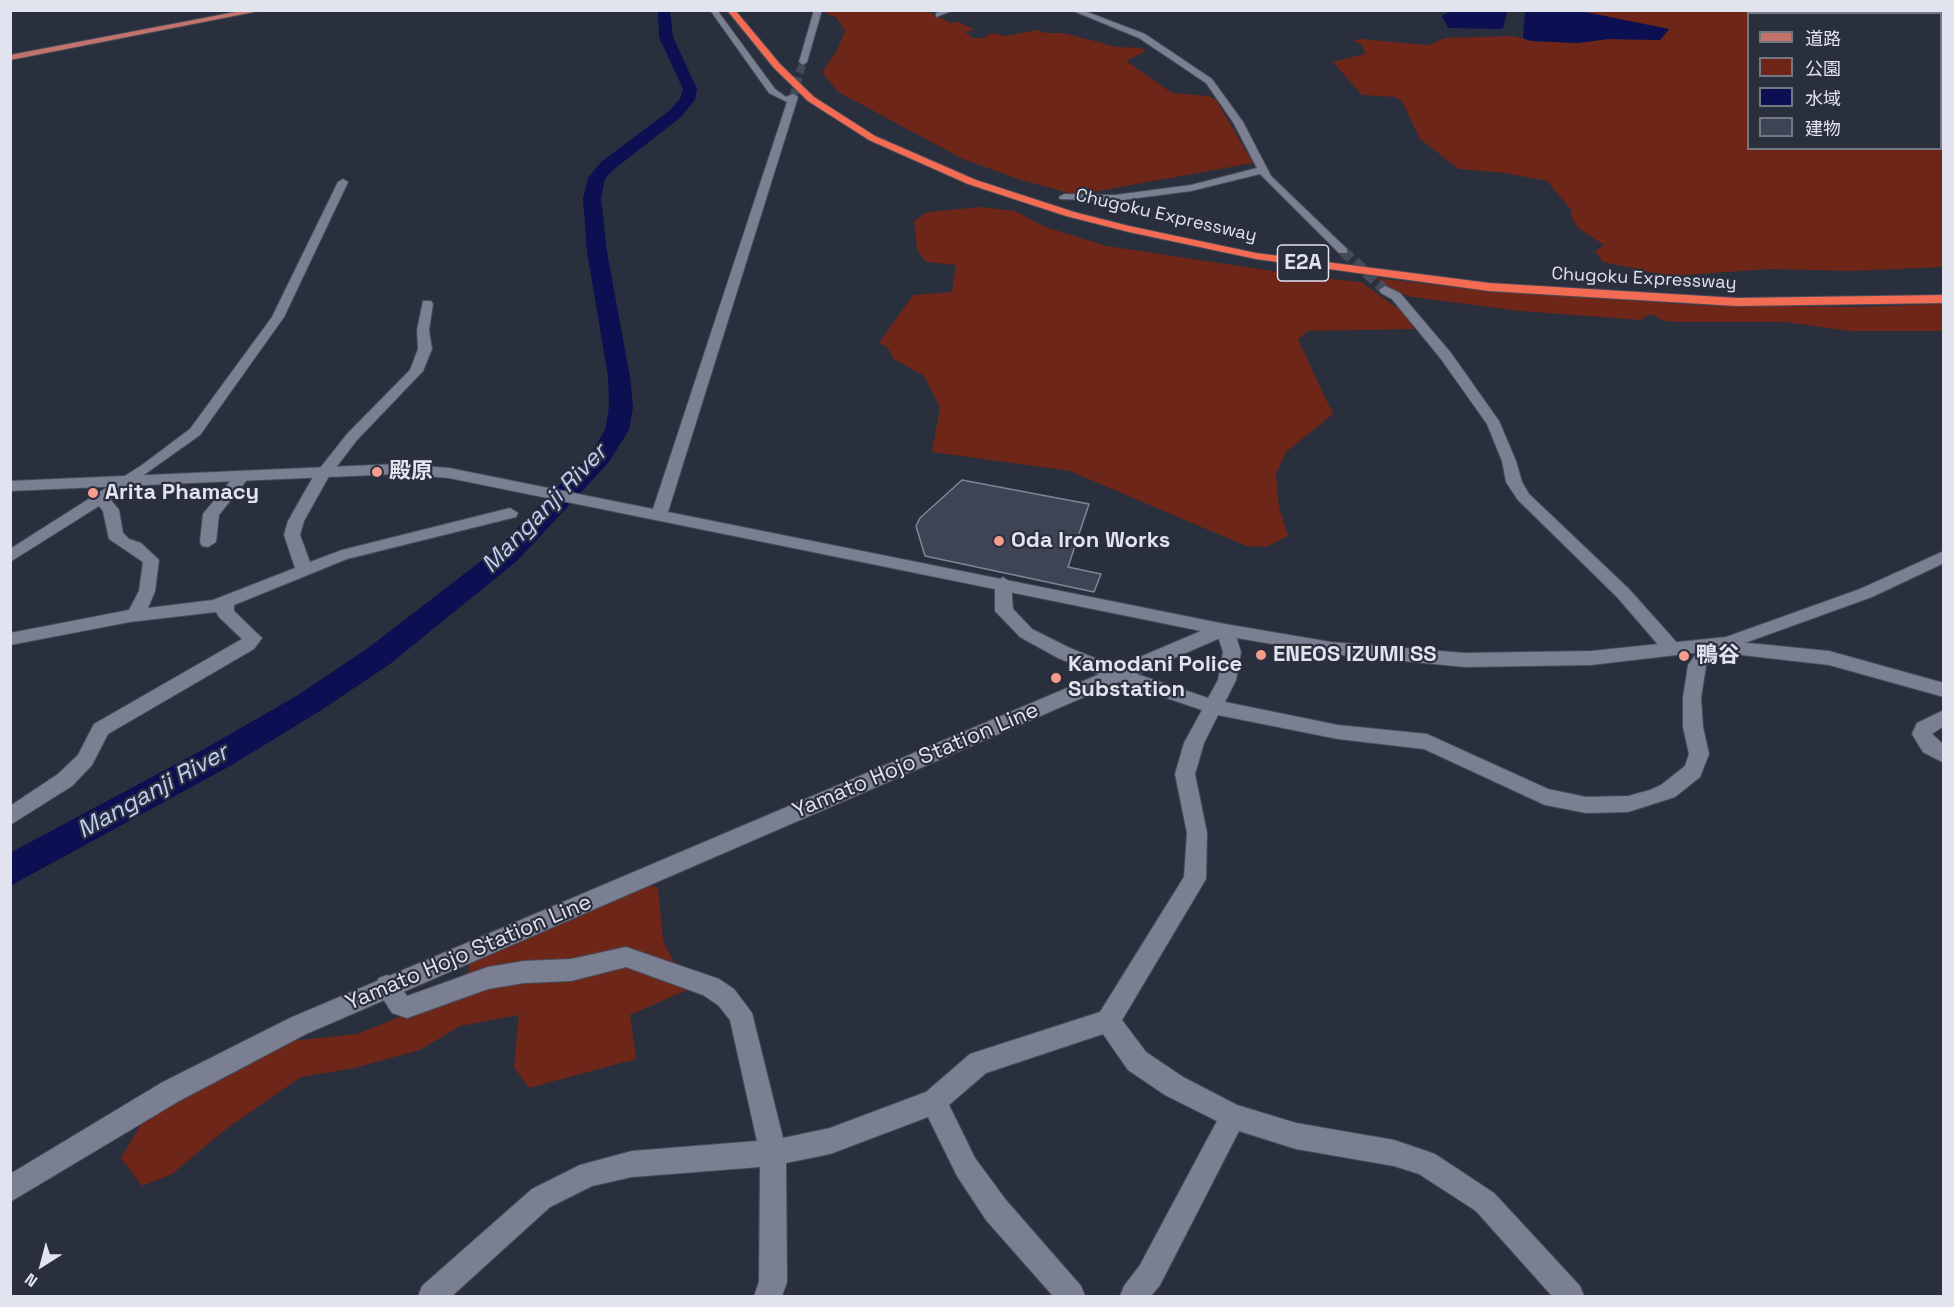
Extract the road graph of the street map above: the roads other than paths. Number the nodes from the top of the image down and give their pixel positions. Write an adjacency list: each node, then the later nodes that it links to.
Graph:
1 (261, 10): 9 (main road)
2 (713, 10): 25 (street)
3 (730, 10): 17 (highway, Chugoku Expressway / E2A)
4 (744, 10): 16 (highway, Chugoku Expressway / E2A)
5 (818, 10): 10 (street)
6 (951, 10): 8 (street)
7 (1074, 10): 11 (street)
8 (939, 15)
9 (10, 58)
10 (803, 62)
11 (1263, 170): 13 (street); 14 (street)
12 (344, 182): 21 (street)
13 (1064, 197)
14 (1343, 250)
15 (1385, 290): 36 (street)
16 (1944, 290)
17 (1944, 299)
18 (427, 304): 19 (street)
19 (327, 472): 20 (street); 25 (street); 29 (street)
20 (242, 476): 21 (street); 26 (street)
21 (127, 481): 22 (street); 23 (street)
22 (10, 486)
23 (101, 498): 28 (street); 32 (street)
24 (510, 513): 29 (street)
25 (659, 515): 30 (street)
26 (208, 542)
27 (1944, 556): 35 (street)
28 (10, 557)
29 (304, 569): 31 (street)
30 (1003, 583): 33 (street); 37 (street)
31 (225, 602): 32 (street); 42 (street)
32 (135, 616): 34 (street)
33 (1225, 630): 36 (street); 37 (street, Yamato Hojo Station Line); 39 (street)
34 (10, 639)
35 (1720, 645): 36 (street); 38 (street); 39 (street)
36 (1673, 650)
37 (1116, 674): 39 (street); 43 (street, Yamato Hojo Station Line)
38 (1944, 690)
39 (1215, 707): 44 (street)
40 (1944, 717): 41 (street)
41 (1944, 755)
42 (10, 817)
43 (387, 986): 47 (street); 48 (street, Yamato Hojo Station Line)
44 (1108, 1021): 45 (street); 46 (street)
45 (934, 1102): 47 (street); 51 (street)
46 (1233, 1116): 52 (street); 53 (street)
47 (773, 1153): 49 (street); 50 (street)
48 (10, 1189)
49 (432, 1296)
50 (768, 1296)
51 (1071, 1296)
52 (1134, 1296)
53 (1570, 1296)

